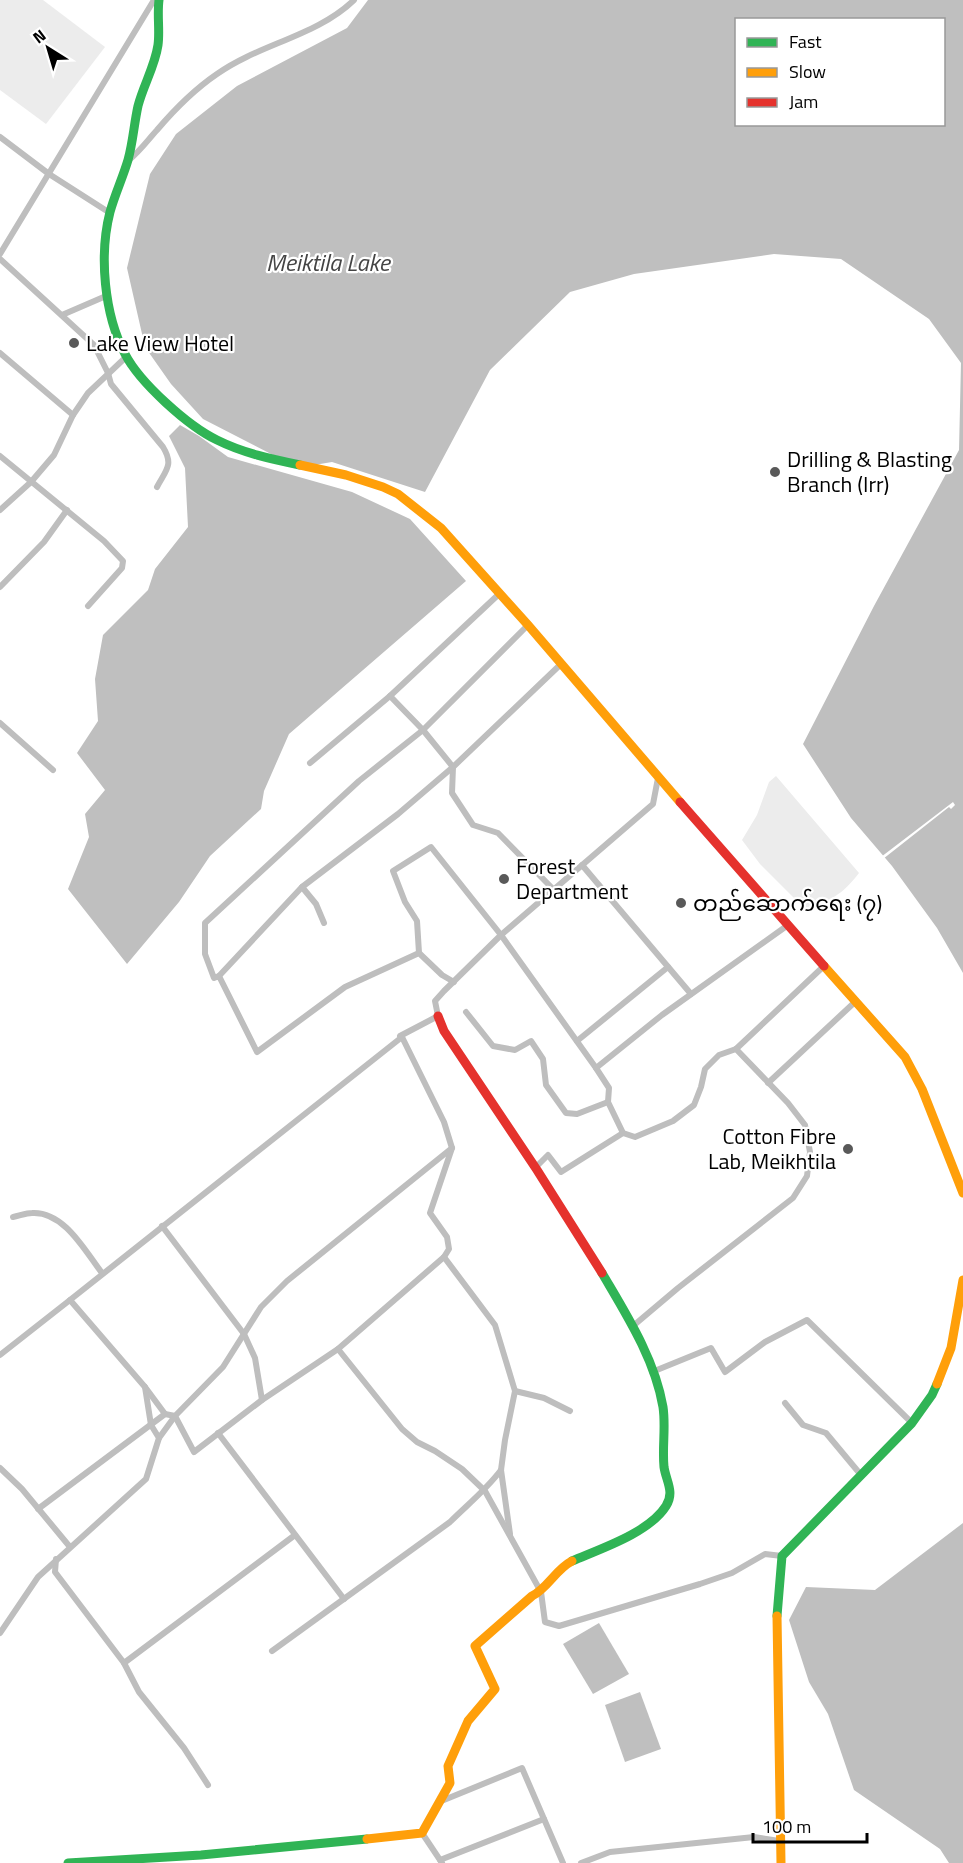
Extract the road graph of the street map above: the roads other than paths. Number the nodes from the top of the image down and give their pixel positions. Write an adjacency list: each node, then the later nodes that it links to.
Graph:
1 (157, 0): 4 (street); 5 (street)
2 (354, 0): 4 (street)
3 (0, 136): 5 (street)
4 (128, 160): 6 (street)
5 (49, 174): 6 (street); 8 (street)
6 (110, 213): 11 (street)
7 (0, 240): 8 (street)
8 (6, 245): 9 (street)
9 (0, 254)
10 (0, 259): 12 (street)
11 (106, 296): 12 (street); 14 (street)
12 (62, 315): 15 (street)
13 (0, 353): 16 (street)
14 (126, 357): 15 (street); 23 (street)
15 (108, 373): 16 (street); 19 (street)
16 (73, 415): 18 (street)
17 (0, 456): 18 (street)
18 (31, 482): 20 (street); 21 (street)
19 (157, 487)
20 (0, 510)
21 (67, 510): 22 (street); 24 (street)
22 (0, 586)
23 (499, 594): 25 (street); 27 (street)
24 (88, 606)
25 (528, 625): 26 (street); 29 (street)
26 (561, 664): 31 (street); 33 (street)
27 (390, 696): 29 (street); 30 (street)
28 (0, 723): 32 (street)
29 (423, 730): 31 (street); 43 (street)
30 (310, 763)
31 (453, 766): 35 (street); 36 (street)
32 (53, 770)
33 (658, 777): 34 (street); 38 (street)
34 (582, 865): 36 (street); 42 (street)
35 (302, 887): 37 (street); 43 (street)
36 (554, 889): 39 (street)
37 (324, 923)
38 (788, 925): 41 (street); 45 (street)
39 (501, 935): 40 (street); 44 (street); 50 (street)
40 (419, 953): 43 (street); 44 (street)
41 (825, 965): 46 (street); 51 (street)
42 (668, 967): 45 (street); 50 (street)
43 (219, 976)
44 (454, 982): 48 (street)
45 (691, 994): 52 (street)
46 (856, 1001): 53 (street); 58 (street)
47 (466, 1012): 54 (street)
48 (438, 1016): 49 (street); 57 (street)
49 (402, 1037): 56 (street); 60 (street)
50 (577, 1041): 52 (street)
51 (736, 1049): 53 (street); 55 (street)
52 (596, 1068): 54 (street)
53 (768, 1083): 65 (street)
54 (608, 1102): 55 (street)
55 (623, 1133): 57 (street)
56 (452, 1148): 61 (street); 66 (street)
57 (536, 1167): 65 (street)
58 (963, 1193)
59 (13, 1217): 62 (street)
60 (162, 1226): 62 (street); 66 (street)
61 (444, 1257): 67 (street); 71 (street)
62 (102, 1273): 64 (street)
63 (963, 1280): 77 (street)
64 (70, 1300): 68 (street); 70 (street)
65 (633, 1326): 69 (street)
66 (244, 1334): 72 (street); 76 (street)
67 (338, 1349): 72 (street); 84 (street)
68 (0, 1355)
69 (652, 1372): 77 (street); 91 (street)
70 (145, 1387): 75 (street); 78 (street)
71 (515, 1391): 74 (street); 82 (street)
72 (262, 1400): 79 (street)
73 (785, 1403): 83 (street)
74 (570, 1411)
75 (165, 1414): 76 (street); 78 (street)
76 (175, 1416): 79 (street); 80 (street)
77 (912, 1423): 83 (street)
78 (151, 1425): 80 (street); 85 (street)
79 (218, 1433): 86 (street)
80 (159, 1438): 88 (street)
81 (0, 1468): 85 (street)
82 (501, 1470): 84 (street); 87 (street)
83 (861, 1475): 89 (street)
84 (485, 1491): 87 (street); 92 (street)
85 (38, 1509): 88 (street)
86 (296, 1535): 92 (street); 95 (street)
87 (510, 1538): 91 (street)
88 (70, 1547): 90 (street)
89 (782, 1556): 91 (street); 100 (street)
90 (57, 1558): 93 (street); 95 (street)
91 (541, 1592): 97 (street)
92 (345, 1599): 94 (street)
93 (0, 1633)
94 (272, 1650)
95 (124, 1663): 96 (street)
96 (208, 1785)
97 (439, 1802): 98 (street); 99 (street)
98 (544, 1819): 101 (street); 103 (street)
99 (422, 1833): 101 (street); 102 (street)
100 (780, 1841): 104 (street); 105 (street)
101 (441, 1861)
102 (68, 1863)
103 (563, 1863)
104 (581, 1863)
105 (781, 1863)

